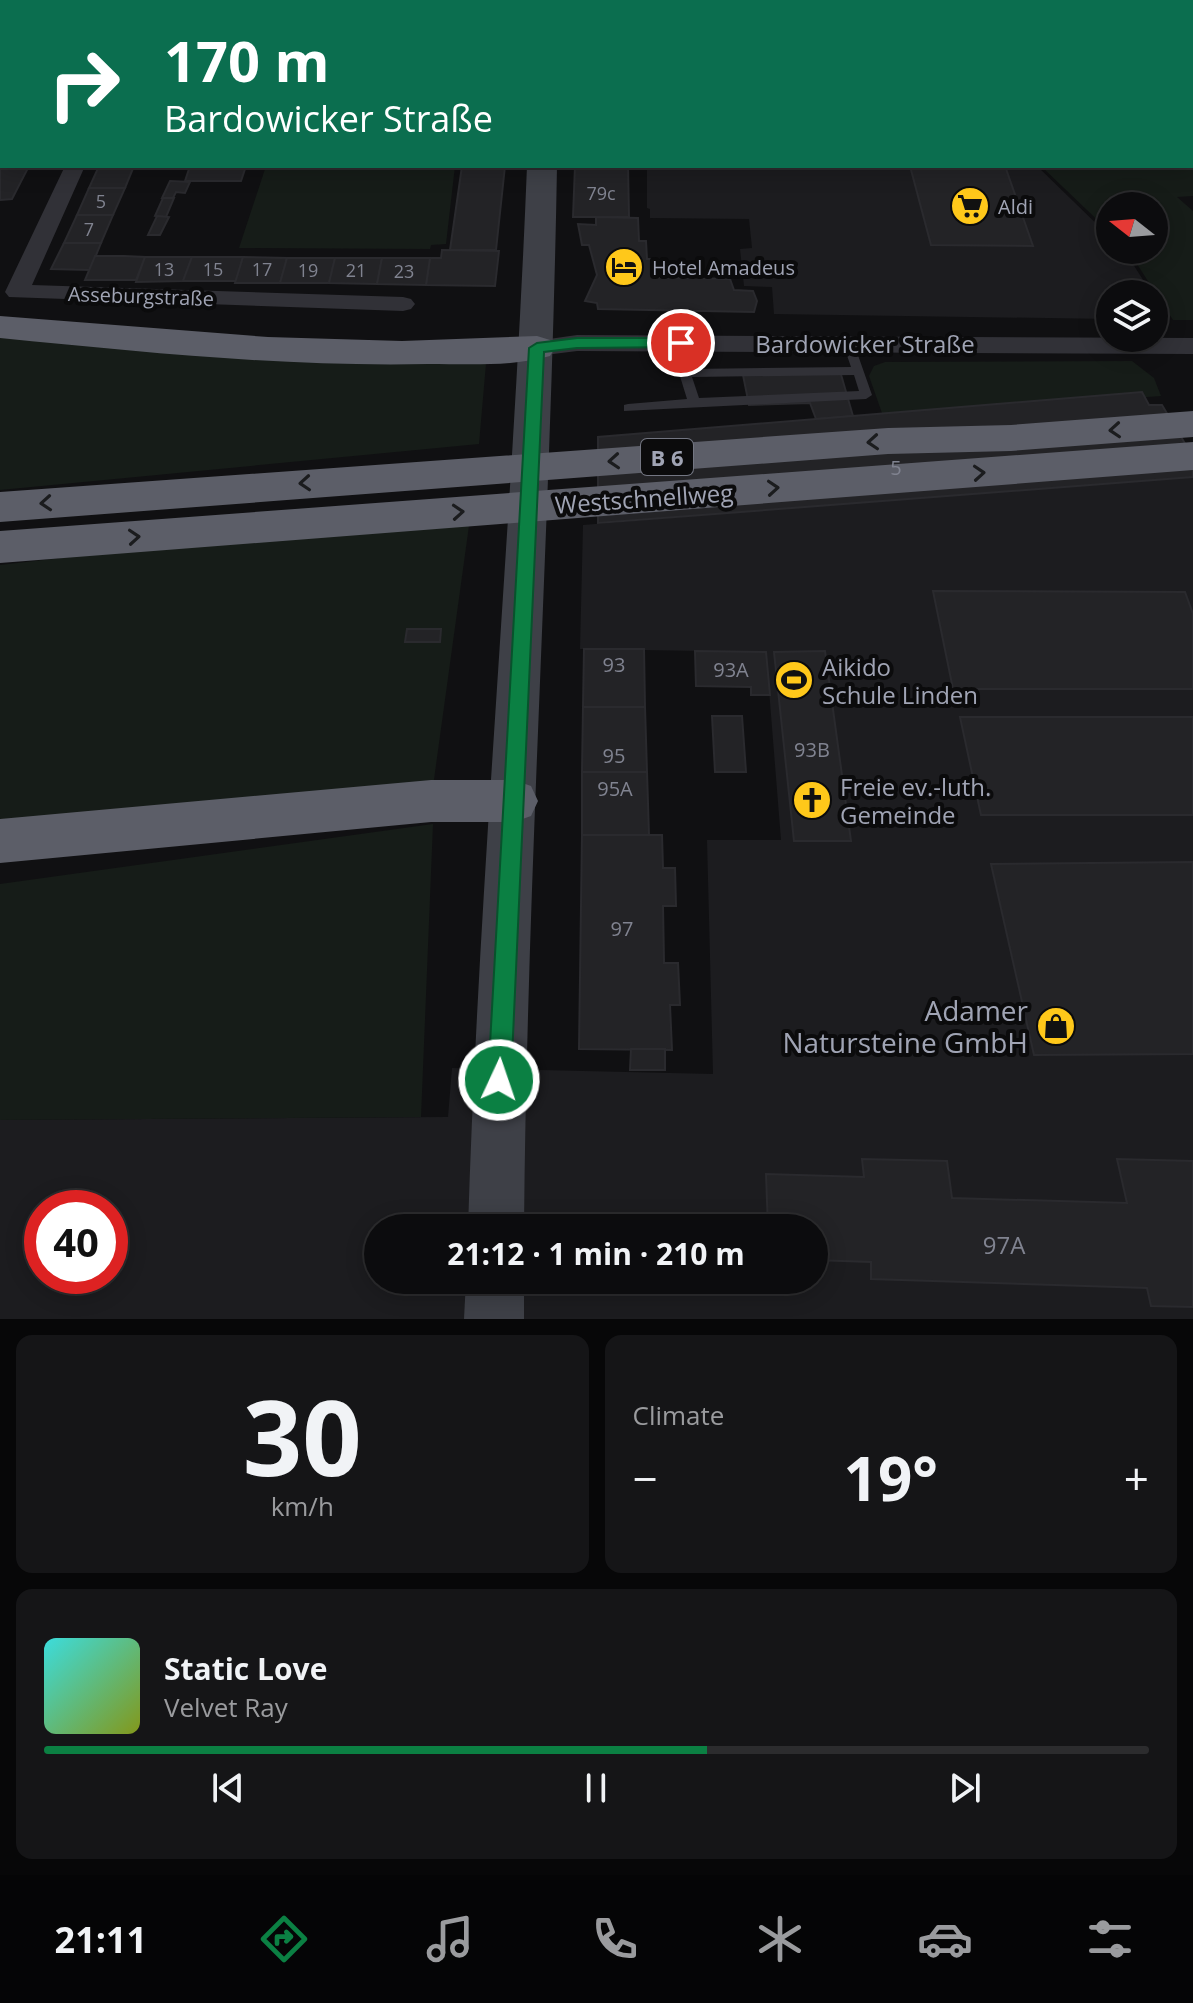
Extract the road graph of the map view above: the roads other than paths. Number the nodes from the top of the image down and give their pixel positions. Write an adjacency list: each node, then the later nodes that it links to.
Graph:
1 (74, 168): 3 (street, Asseburgstraße)
2 (542, 168): 8 (street)
3 (403, 304)
4 (0, 327): 8 (highway)
5 (681, 343): 6 (street, Bardowicker Straße); 8 (street, Bardowicker Straße); 10 (lane)
6 (849, 344): 7 (street, Bardowicker Straße); 9 (lane)
7 (1193, 346)
8 (537, 348): 19 (street)
9 (859, 371): 10 (lane); 11 (lane)
10 (685, 373): 11 (lane)
11 (694, 402): 12 (lane)
12 (628, 408)
13 (1193, 424): 15 (highway, Westschnellweg / B 6, one-way to 15)
14 (1193, 456): 16 (highway, Westschnellweg / B 6, one-way to 14)
15 (0, 507)
16 (87, 540): 17 (highway, Westschnellweg / B 6); 18 (highway)
17 (0, 547)
18 (0, 556)
19 (514, 801): 20 (highway); 21 (street)
20 (0, 841)
21 (496, 1214)
22 (495, 1294): 23 (street)
23 (494, 1319)

